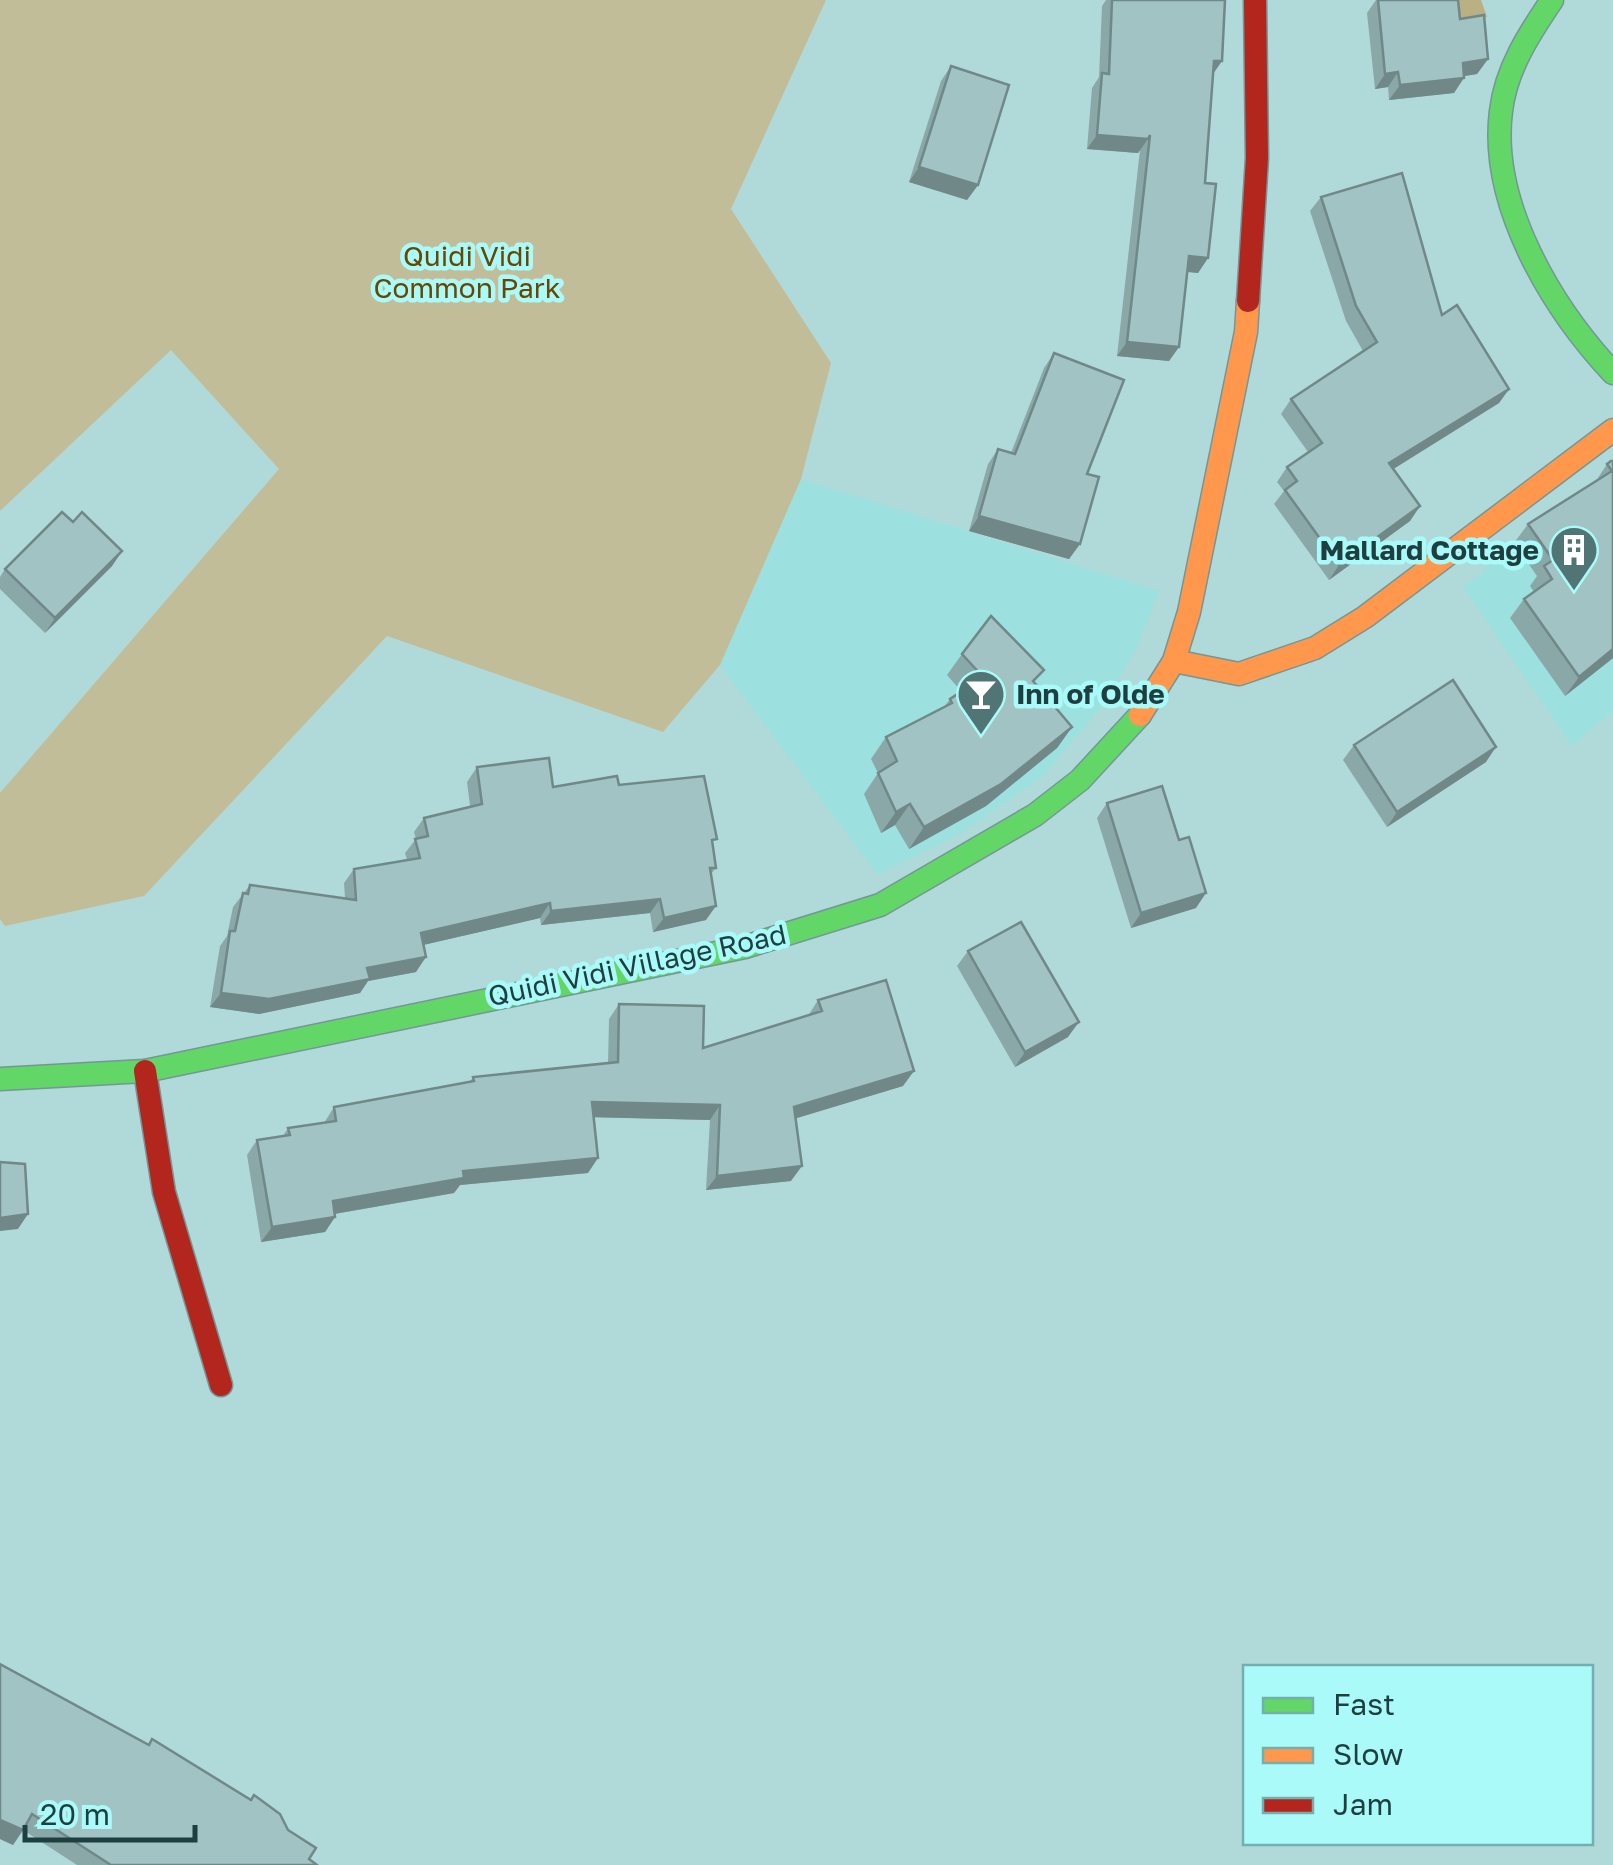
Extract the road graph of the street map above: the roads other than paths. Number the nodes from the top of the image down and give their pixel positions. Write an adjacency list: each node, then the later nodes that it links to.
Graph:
1 (1255, 0): 5 (street, Quidi Vidi Village Road)
2 (1552, 0): 3 (street)
3 (1613, 373)
4 (1613, 430): 5 (street)
5 (1174, 661): 6 (street, Quidi Vidi Village Road)
6 (145, 1071): 7 (street, Quidi Vidi Village Road); 8 (street)
7 (0, 1080)
8 (222, 1385)

